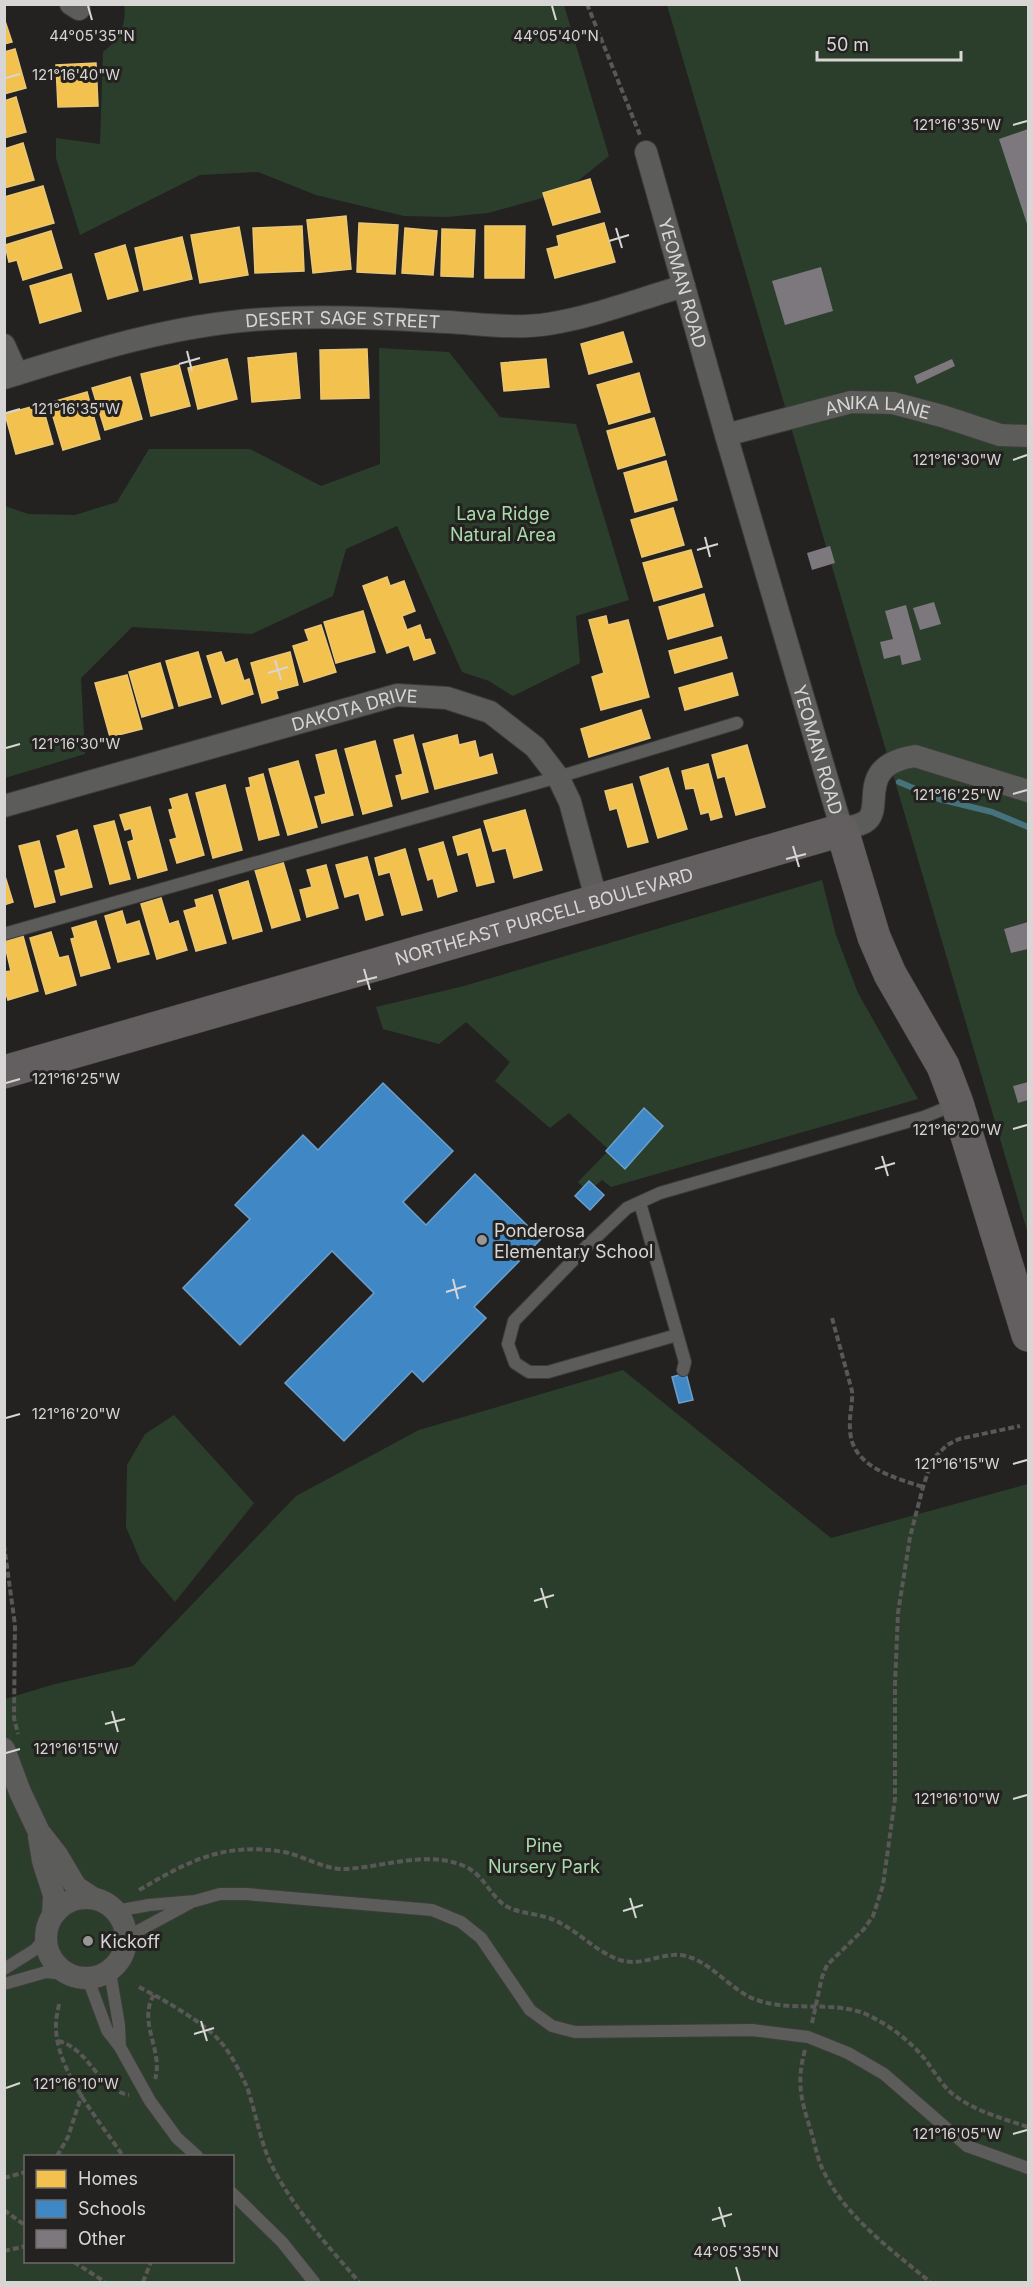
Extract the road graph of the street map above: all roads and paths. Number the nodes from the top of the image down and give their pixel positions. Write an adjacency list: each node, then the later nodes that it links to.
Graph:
1 (587, 4): 2 (path)
2 (646, 152): 3 (street, YEOMAN ROAD)
3 (684, 286): 5 (street, DESERT SAGE STREET); 6 (street, YEOMAN ROAD)
4 (4, 345): 5 (street)
5 (11, 376)
6 (726, 435): 7 (street, ANIKA LANE); 12 (street, YEOMAN ROAD)
7 (1029, 436)
8 (737, 723): 9 (lane)
9 (558, 777): 11 (street, DAKOTA DRIVE); 13 (street, DAKOTA DRIVE); 14 (lane)
10 (1029, 791): 12 (street)
11 (4, 806)
12 (842, 830): 13 (street, NORTHEAST PURCELL BOULEVARD); 16 (street, YEOMAN ROAD)
13 (597, 902): 15 (street, NORTHEAST PURCELL BOULEVARD)
14 (4, 934)
15 (4, 1072)
16 (957, 1103): 17 (lane); 20 (street, YEOMAN ROAD)
17 (640, 1203): 19 (lane); 19 (lane)
18 (832, 1318): 23 (path)
19 (677, 1335): 21 (lane)
20 (1029, 1335)
21 (683, 1370)
22 (1020, 1426): 23 (path)
23 (923, 1487): 38 (path)
24 (4, 1545): 25 (path)
25 (12, 1745): 26 (street)
26 (39, 1832): 27 (street); 30 (street)
27 (93, 1898): 29 (street); 30 (street)
28 (195, 1900): 29 (lane); 31 (lane); 39 (lane)
29 (123, 1902): 31 (street); 38 (path)
30 (49, 1926): 32 (lane); 34 (street)
31 (125, 1938): 33 (street)
32 (4, 1969)
33 (110, 1972): 34 (street); 40 (lane)
34 (77, 1977): 35 (lane); 40 (lane)
35 (4, 1984)
36 (140, 1987): 59 (path)
37 (59, 2004): 41 (path)
38 (815, 2007): 39 (path); 42 (path)
39 (808, 2037): 46 (lane); 60 (path)
40 (120, 2047): 45 (lane)
41 (81, 2094): 43 (path); 44 (path)
42 (1029, 2127)
43 (58, 2155)
44 (122, 2155)
45 (195, 2155)
46 (1029, 2168)
47 (24, 2173): 48 (path)
48 (4, 2178)
49 (234, 2195): 58 (lane)
50 (4, 2210): 51 (path)
51 (24, 2225)
52 (24, 2246): 53 (path)
53 (4, 2251)
54 (75, 2263): 56 (path)
55 (151, 2263): 57 (path)
56 (105, 2283)
57 (143, 2283)
58 (314, 2283)
59 (359, 2283)
60 (930, 2283)

